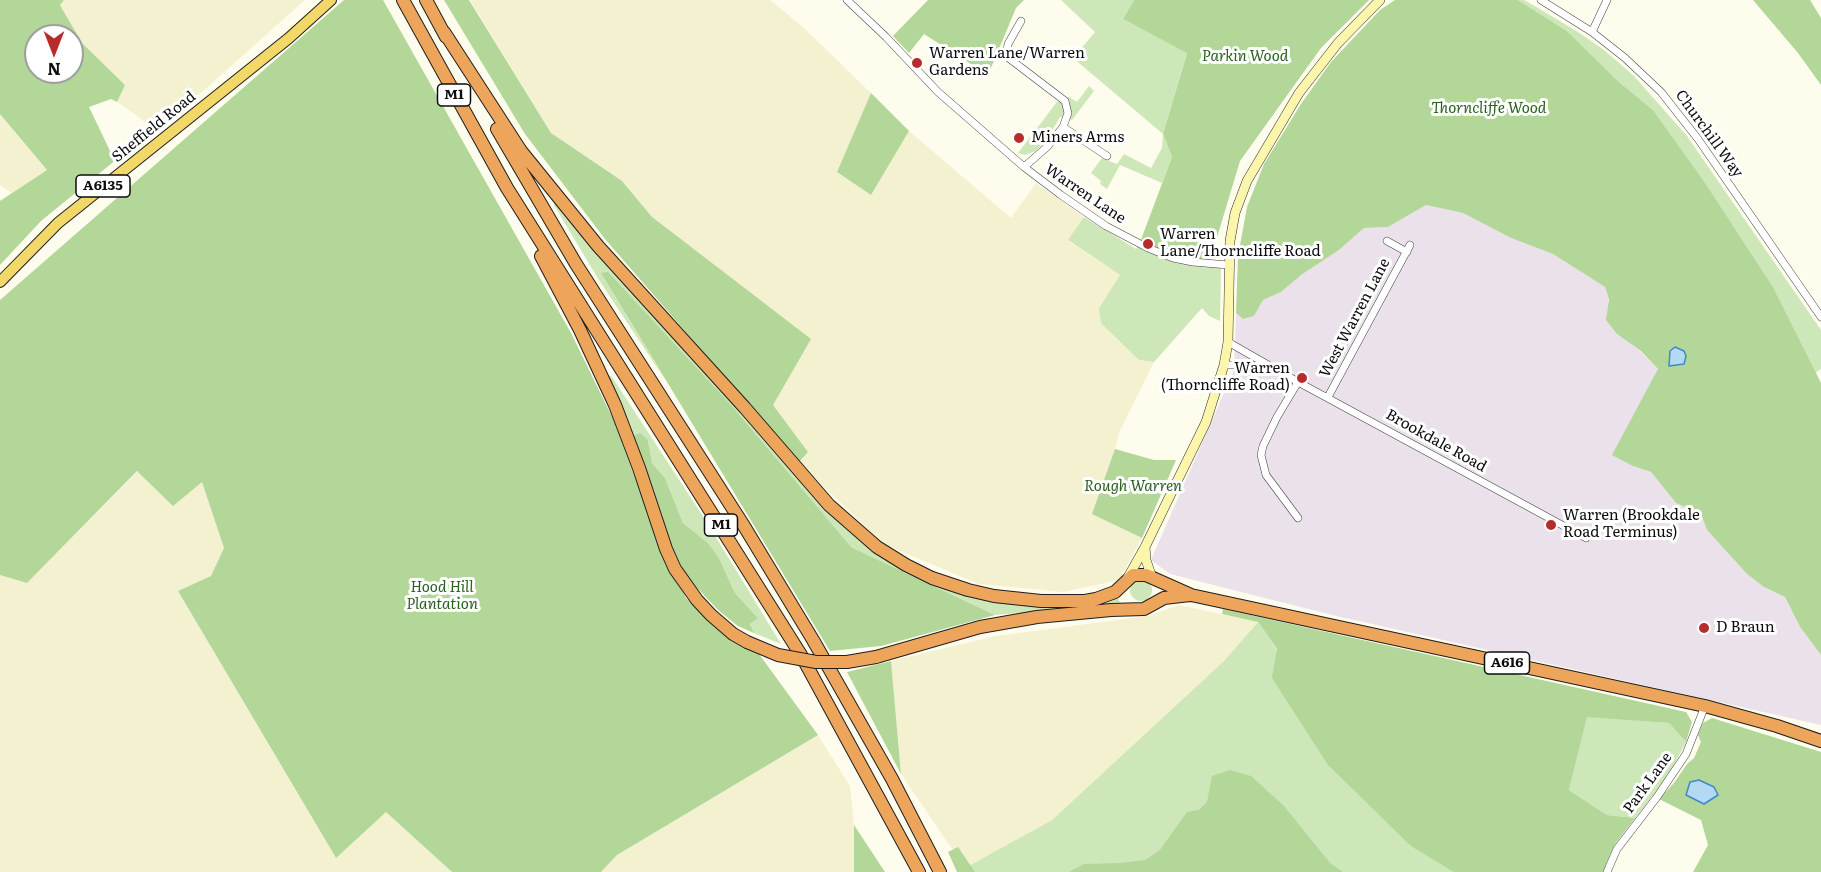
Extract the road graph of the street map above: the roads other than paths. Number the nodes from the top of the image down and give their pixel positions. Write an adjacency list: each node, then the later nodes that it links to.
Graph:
1 (331, 0): 17 (main road, Sheffield Road / A6135)
2 (403, 0): 14 (highway, M1)
3 (426, 0): 9 (highway, M1)
4 (847, 0): 13 (street, Warren Lane)
5 (1380, 0): 16 (street)
6 (1543, 0): 10 (street, Churchill Way)
7 (1607, 0): 10 (street)
8 (1021, 21): 11 (street)
9 (444, 32): 28 (highway, M1); 35 (highway, M1)
10 (1592, 32): 18 (street, Churchill Way)
11 (1063, 127): 12 (street); 13 (street)
12 (1107, 156)
13 (1024, 168): 16 (street, Warren Lane)
14 (507, 188): 31 (highway, M1, bridge); 34 (highway, M1)
15 (1387, 242): 23 (street, West Warren Lane)
16 (1228, 265): 19 (street)
17 (0, 282)
18 (1821, 317)
19 (1227, 342): 20 (street); 21 (street, Brookdale Road)
20 (1224, 365): 21 (street, Brookdale Road); 26 (street)
21 (1274, 369): 22 (street, Brookdale Road)
22 (1298, 382): 23 (street, Brookdale Road); 24 (street)
23 (1328, 397): 25 (street, Brookdale Road)
24 (1298, 518)
25 (1586, 538)
26 (1145, 547): 27 (street); 28 (street)
27 (1152, 578): 28 (highway, A616); 29 (highway, A616); 30 (highway)
28 (1125, 583): 31 (highway)
29 (1191, 595): 30 (highway, A616); 32 (highway, A616)
30 (1155, 602): 31 (highway, A616)
31 (1138, 609)
32 (1705, 706): 33 (highway, A616); 36 (street, Park Lane)
33 (1821, 741)
34 (919, 872)
35 (940, 872)
36 (1607, 872)

